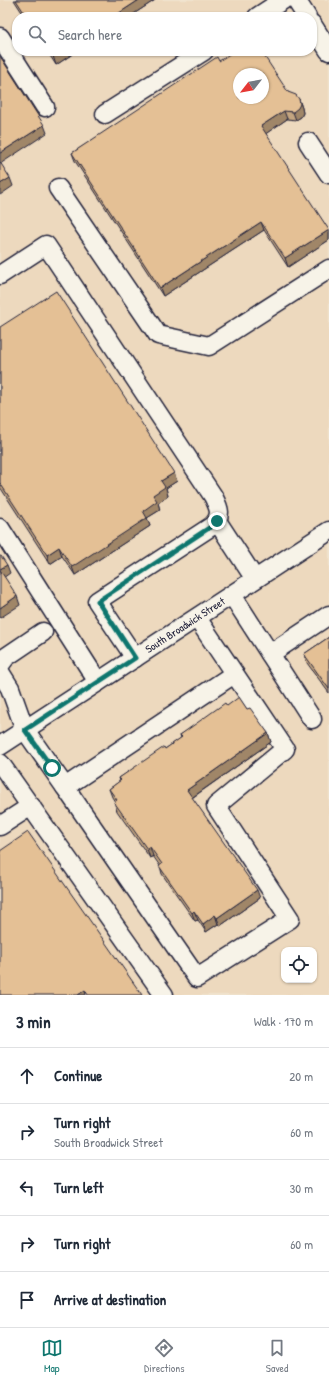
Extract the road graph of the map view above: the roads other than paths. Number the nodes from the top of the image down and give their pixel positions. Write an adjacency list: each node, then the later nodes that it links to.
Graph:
1 (284, 0): 3 (street)
2 (296, 0): 4 (street)
3 (265, 12)
4 (304, 12)
5 (320, 28): 7 (street)
6 (0, 37): 8 (street)
7 (329, 51)
8 (12, 56)
9 (12, 56): 11 (street)
10 (196, 56): 12 (street)
11 (45, 107)
12 (105, 114)
13 (308, 142): 14 (street)
14 (329, 174)
15 (58, 188): 16 (street)
16 (329, 269)
17 (0, 276): 18 (street)
18 (217, 521): 21 (street); 27 (street)
19 (0, 528): 31 (street)
20 (329, 531): 21 (street, South Broadwick Street)
21 (255, 579): 22 (street, South Broadwick Street)
22 (232, 594): 24 (street, South Broadwick Street); 26 (street)
23 (329, 615): 26 (street)
24 (197, 618): 27 (street, South Broadwick Street); 30 (street)
25 (43, 632): 28 (street)
26 (270, 654): 32 (street)
27 (135, 658): 31 (street, South Broadwick Street)
28 (0, 665)
29 (0, 672): 33 (street)
30 (234, 674): 36 (street); 36 (street)
31 (98, 682): 33 (street, South Broadwick Street)
32 (312, 719)
33 (25, 730): 34 (street, South Broadwick Street); 36 (street)
34 (0, 746)
35 (0, 762): 37 (street)
36 (64, 787)
37 (31, 806): 38 (street); 39 (street)
38 (0, 826)
39 (164, 995)

